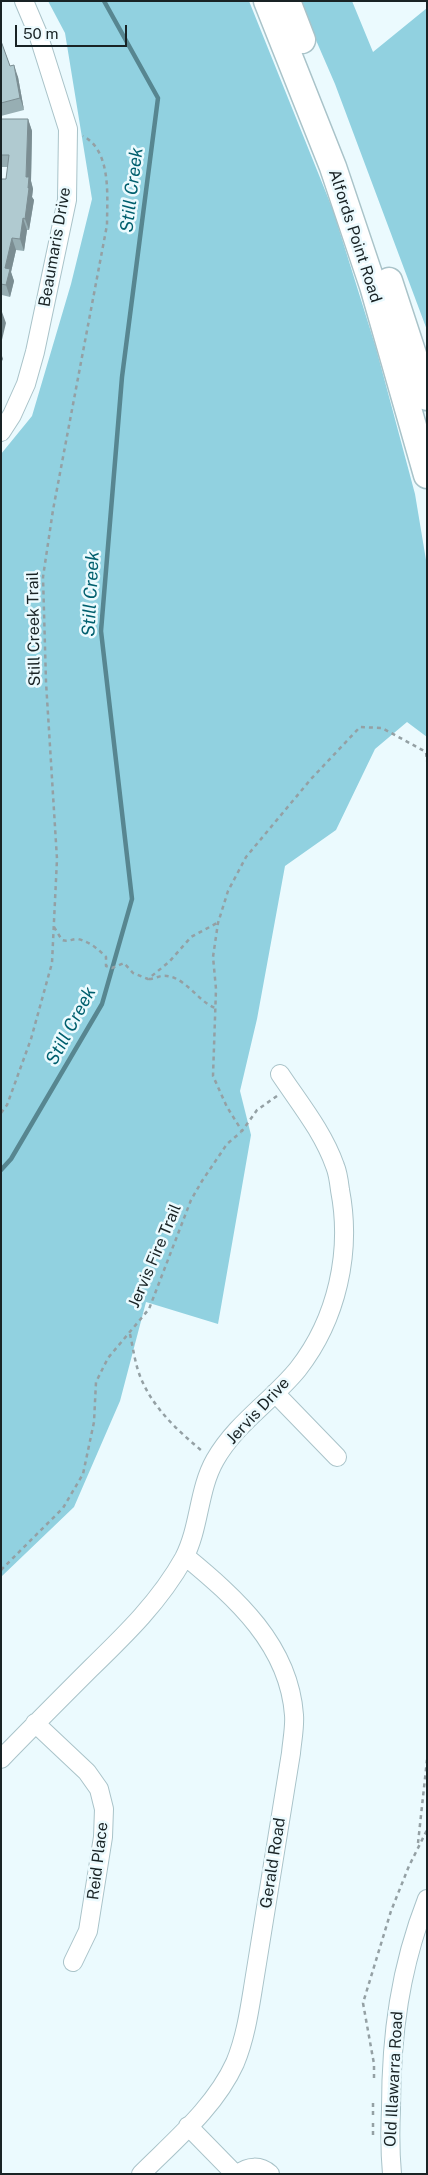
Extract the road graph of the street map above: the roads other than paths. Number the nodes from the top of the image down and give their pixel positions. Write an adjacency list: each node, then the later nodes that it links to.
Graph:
1 (24, 1): 5 (street, Beaumaris Drive)
2 (266, 1): 6 (highway, Alfords Point Road)
3 (287, 1): 4 (highway, Alfords Point Road)
4 (427, 397)
5 (1, 432)
6 (427, 476)
7 (280, 1074): 8 (street, Jervis Drive)
8 (275, 1393): 9 (street); 10 (street, Jervis Drive)
9 (336, 1457)
10 (184, 1556): 11 (street, Jervis Drive); 15 (street, Gerald Road)
11 (35, 1723): 12 (street, Jervis Drive); 14 (street, Reid Place)
12 (1, 1758)
13 (427, 1899): 19 (street, Old Illawarra Road)
14 (73, 1962)
15 (188, 2126): 16 (street, Gerald Road); 17 (street)
16 (141, 2174)
17 (237, 2174): 18 (street)
18 (270, 2174)
19 (392, 2174)

